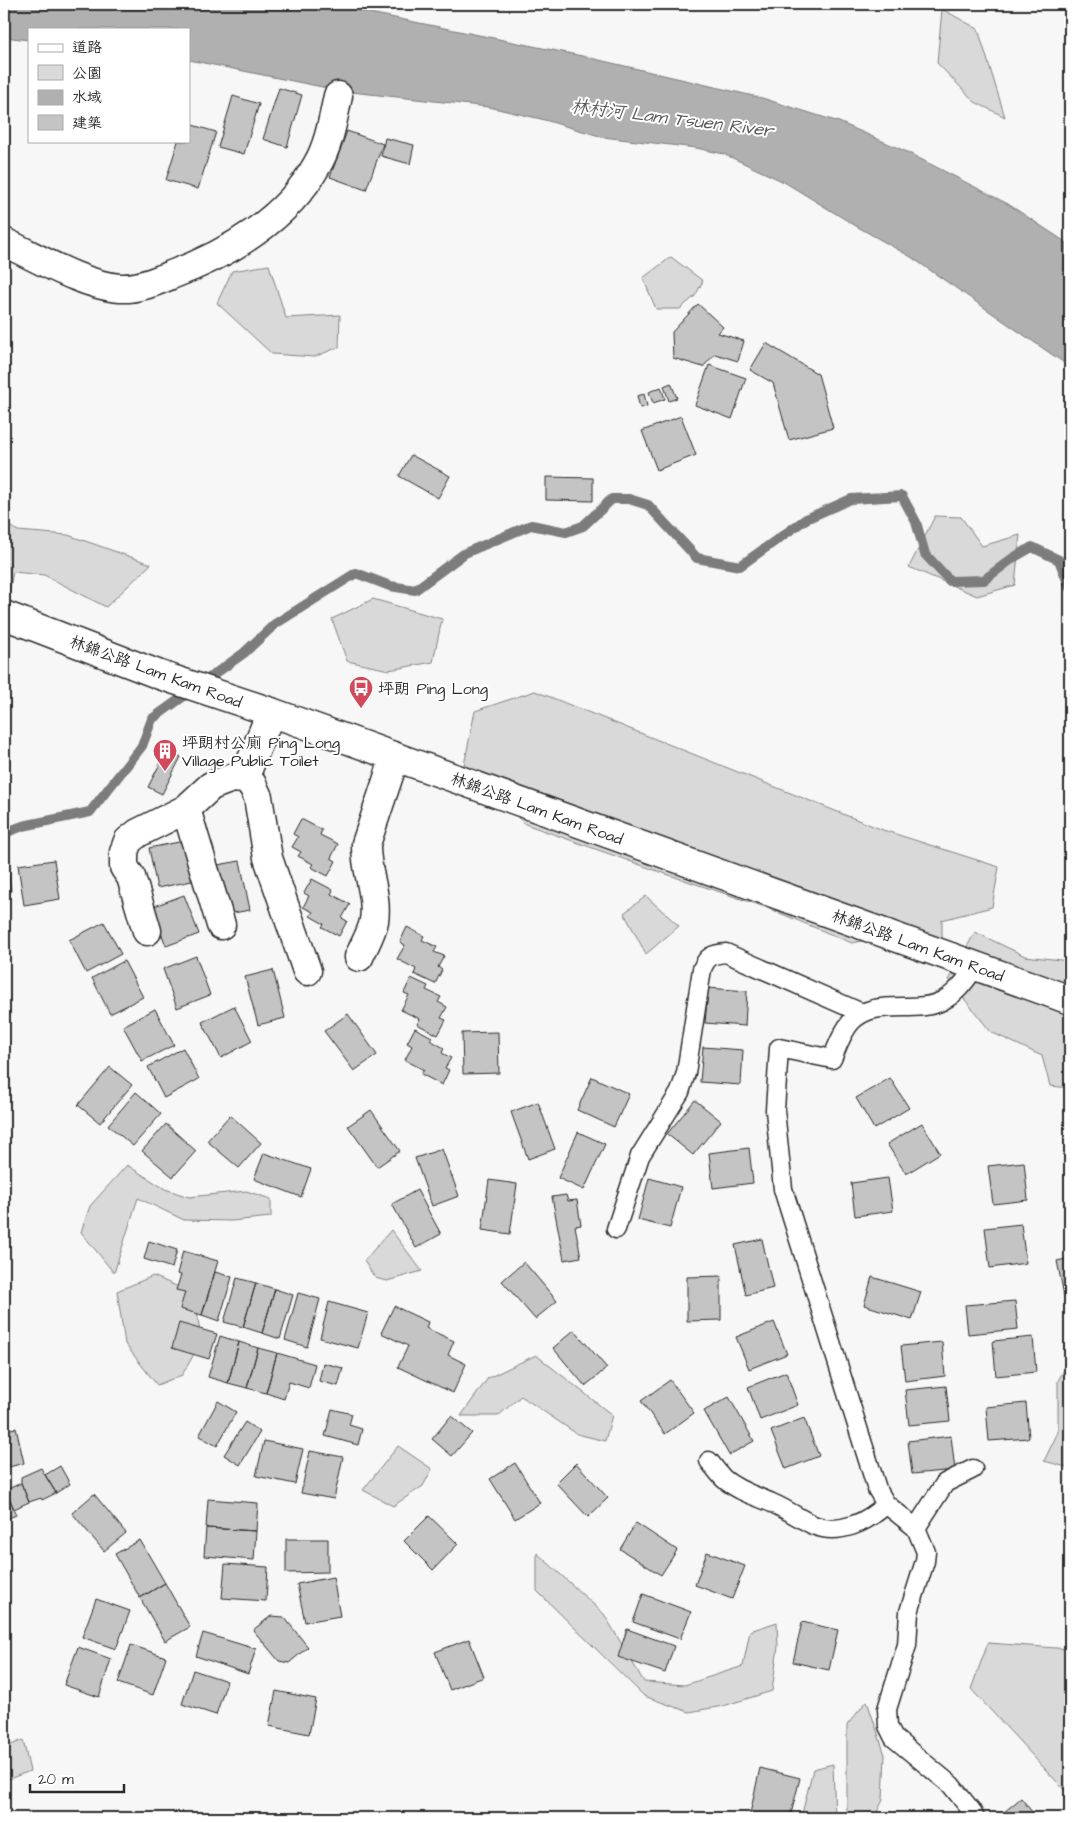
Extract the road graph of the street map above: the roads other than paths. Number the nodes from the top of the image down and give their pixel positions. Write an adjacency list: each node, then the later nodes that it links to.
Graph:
1 (338, 96): 2 (street)
2 (4, 242)
3 (4, 615): 4 (street, 林錦公路 Lam Kam Road)
4 (271, 712): 5 (street, 林錦公路 Lam Kam Road); 6 (street)
5 (395, 757): 10 (street); 11 (street, 林錦公路 Lam Kam Road)
6 (244, 779): 7 (street); 12 (street)
7 (186, 810): 8 (street); 9 (street)
8 (221, 925)
9 (147, 931)
10 (359, 957)
11 (977, 965): 13 (street, 林錦公路 Lam Kam Road); 14 (lane)
12 (307, 970)
13 (1070, 1000)
14 (862, 1013): 15 (lane); 18 (lane)
15 (616, 1229)
16 (709, 1461): 18 (lane)
17 (973, 1469): 19 (lane)
18 (886, 1504): 19 (lane)
19 (916, 1528): 20 (lane)
20 (975, 1818)

